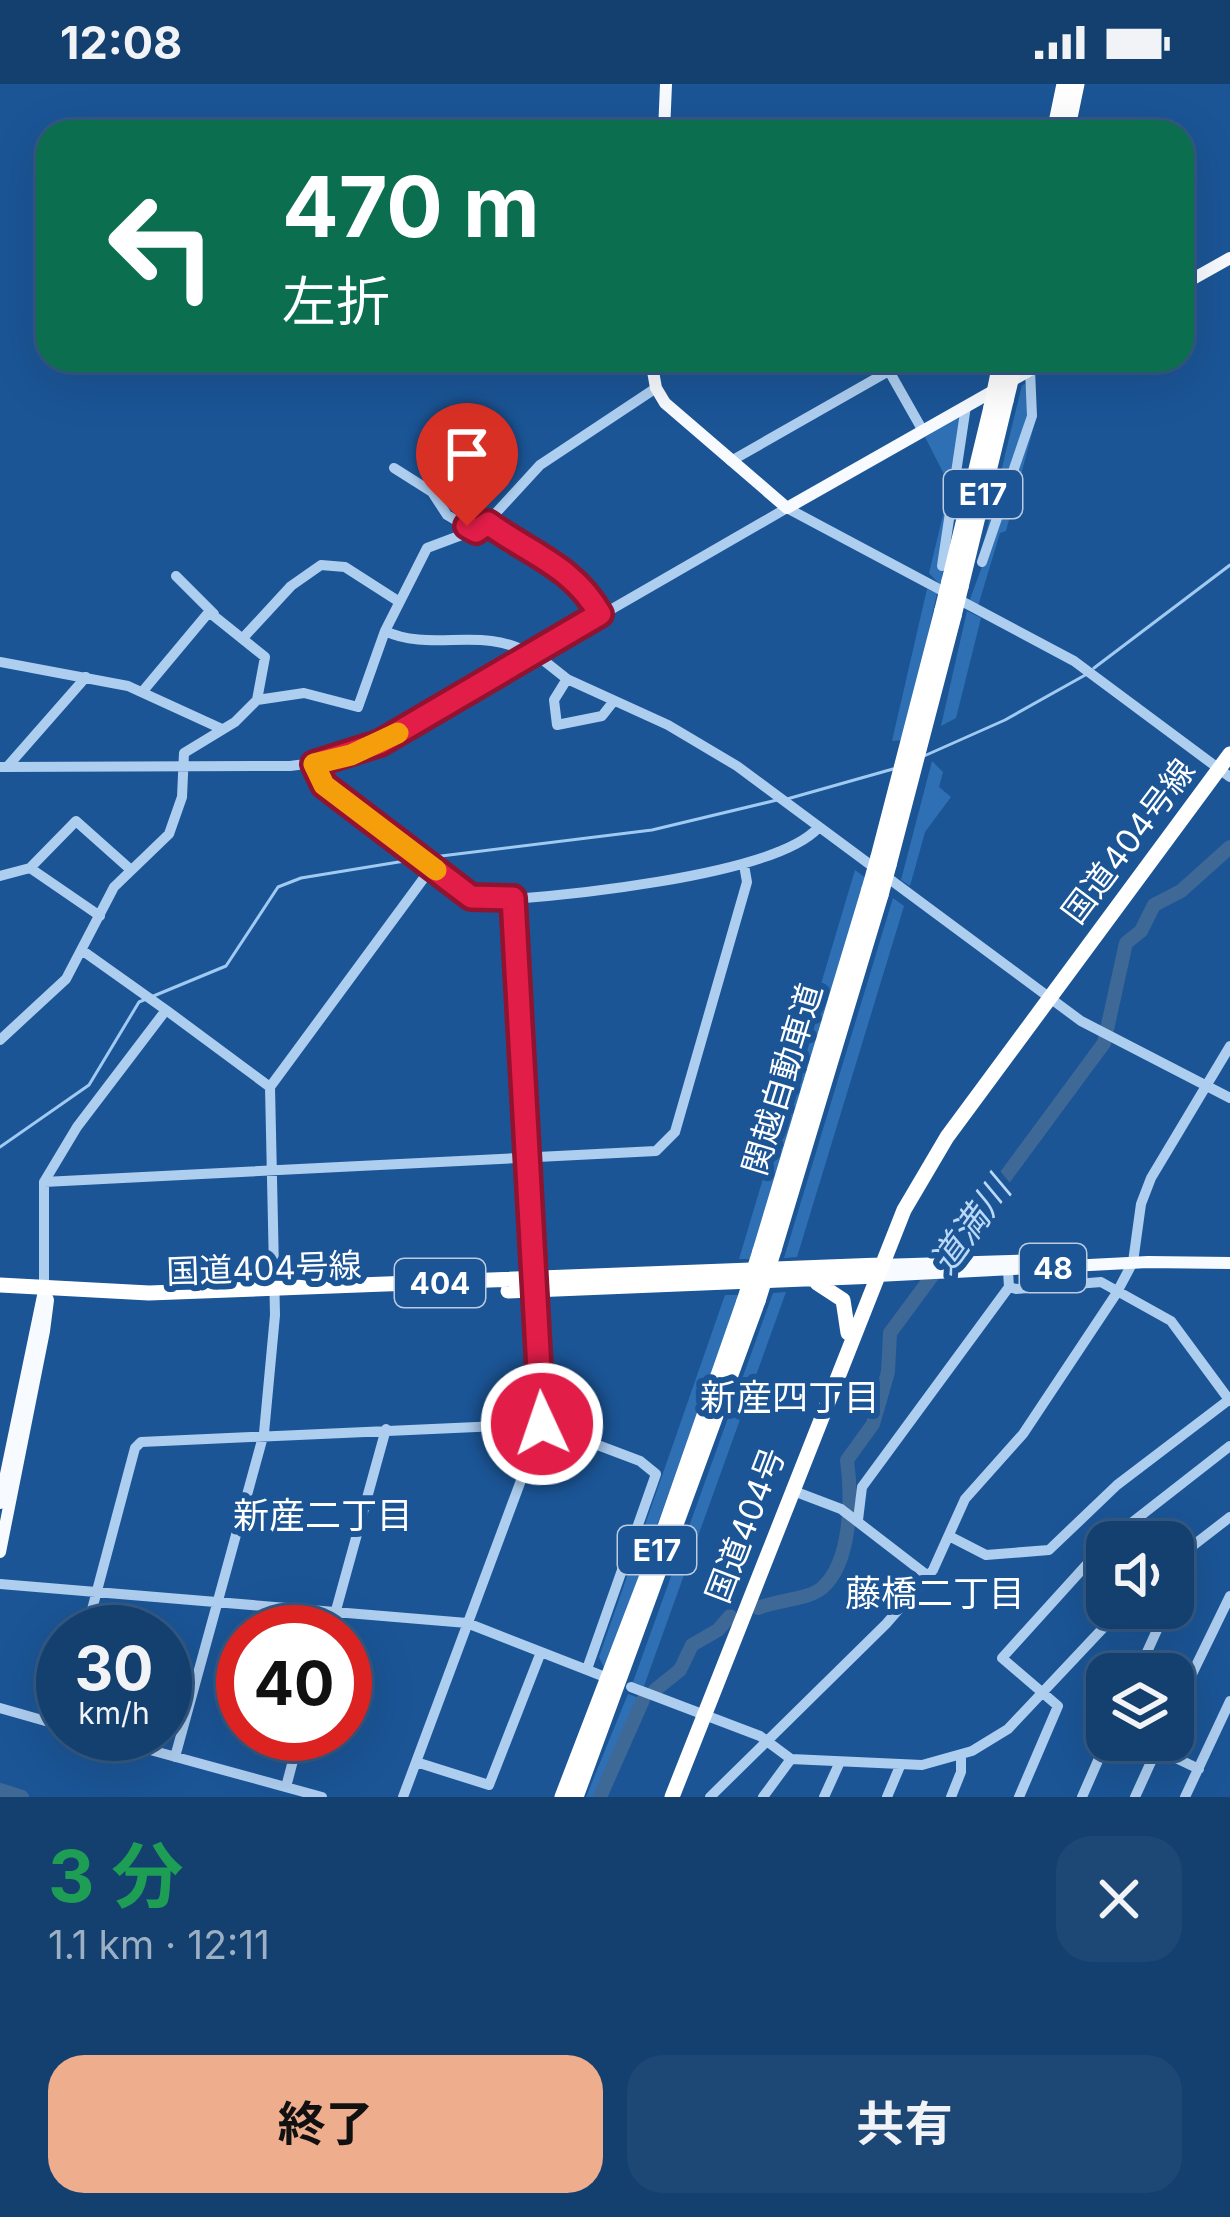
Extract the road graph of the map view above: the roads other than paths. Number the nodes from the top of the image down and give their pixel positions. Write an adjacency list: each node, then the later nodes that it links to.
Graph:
1 (666, 84): 4 (main road)
2 (1064, 84): 5 (highway)
3 (1078, 84): 6 (highway)
4 (664, 120)
5 (1056, 120)
6 (1070, 120)
7 (1230, 257): 8 (main road)
8 (1194, 278)
9 (653, 372): 15 (main road)
10 (888, 372): 18 (street)
11 (891, 372): 17 (street)
12 (1004, 372): 16 (main road)
13 (1009, 372): 25 (highway, 関越自動車道 / E17, bridge)
14 (1015, 372): 23 (street)
15 (656, 388): 18 (main road); 21 (street)
16 (966, 406): 17 (main road); 25 (street)
17 (923, 431): 20 (main road)
18 (730, 461): 20 (main road)
19 (394, 468): 22 (street)
20 (787, 508): 28 (street); 43 (street)
21 (488, 523): 22 (street); 28 (street)
22 (474, 531): 26 (street)
23 (982, 562)
24 (176, 576): 27 (street)
25 (950, 578): 75 (highway, 関越自動車道 / E17, bridge)
26 (398, 601): 29 (street); 30 (street)
27 (214, 614): 30 (street); 35 (street)
28 (600, 614): 31 (street)
29 (385, 631): 31 (street); 36 (street)
30 (243, 638): 36 (street)
31 (531, 653): 34 (street); 40 (street)
32 (0, 662): 33 (street)
33 (86, 676): 35 (street); 42 (street)
34 (567, 679): 37 (street); 37 (street)
35 (143, 691): 38 (street)
36 (257, 700): 38 (street)
37 (613, 701): 44 (street)
38 (222, 729): 41 (street)
39 (1230, 754): 43 (highway, 国道404号線)
40 (314, 764): 41 (street); 46 (street)
41 (185, 766): 42 (street); 48 (street)
42 (4, 767)
43 (1225, 773): 53 (highway, 国道404号線)
44 (818, 828): 45 (street); 53 (street)
45 (744, 865): 50 (street); 60 (street)
46 (432, 867): 50 (street); 58 (street)
47 (30, 868): 48 (street); 49 (street); 51 (street)
48 (131, 870): 51 (street)
49 (0, 876)
50 (513, 898): 60 (street)
51 (100, 916): 52 (street)
52 (83, 951): 54 (street); 55 (street)
53 (1047, 999): 57 (street); 65 (highway, 国道404号線)
54 (166, 1010): 58 (street); 62 (street)
55 (0, 1040)
56 (1230, 1046): 57 (street)
57 (1203, 1084): 59 (street); 63 (street)
58 (270, 1087): 61 (street)
59 (1230, 1098)
60 (526, 1159): 61 (street); 69 (street)
61 (272, 1170): 62 (street); 71 (street)
62 (44, 1182): 74 (street)
63 (1134, 1259): 64 (main road, 48); 65 (main road, 48); 66 (main road, 48); 72 (street)
64 (1230, 1261)
65 (879, 1271): 66 (main road, 48); 67 (highway, 国道404号線 / 404); 69 (highway, 国道404号線 / 404); 76 (highway, 国道404号)
66 (1008, 1271): 70 (street)
67 (804, 1280): 69 (highway, 国道404号線 / 404); 76 (highway)
68 (0, 1285): 74 (highway, 国道404号線 / 404)
69 (533, 1285): 71 (highway, 国道404号線 / 404); 78 (street)
70 (1009, 1287): 72 (street); 85 (street)
71 (275, 1293): 74 (highway, 国道404号線 / 404); 80 (street)
72 (1116, 1294): 77 (street); 87 (street)
73 (0, 1295): 74 (highway, 国道404号線 / 404)
74 (44, 1297): 83 (main road); 89 (main road)
75 (751, 1301): 128 (highway, 関越自動車道 / E17); 129 (highway, 関越自動車道 / E17)
76 (845, 1354): 82 (highway, 国道404号)
77 (1230, 1400): 87 (street)
78 (542, 1424): 79 (street); 100 (street); 103 (street)
79 (386, 1429): 80 (street); 98 (street)
80 (264, 1433): 93 (street); 95 (street)
81 (1230, 1446): 86 (street)
82 (791, 1490): 85 (street); 111 (highway, 国道404号)
83 (0, 1503)
84 (1230, 1516): 88 (street)
85 (858, 1520): 91 (street)
86 (1130, 1521)
87 (951, 1537): 91 (street)
88 (1194, 1544)
89 (0, 1552)
90 (1086, 1565): 107 (street)
91 (928, 1576): 113 (street)
92 (0, 1584): 93 (street)
93 (96, 1593): 95 (street); 96 (street)
94 (1230, 1596): 104 (street)
95 (219, 1600): 97 (street); 108 (street)
96 (93, 1605)
97 (278, 1605)
98 (339, 1605)
99 (372, 1614): 100 (street)
100 (467, 1624): 102 (street); 121 (street)
101 (1103, 1629): 107 (street)
102 (541, 1652): 103 (street); 121 (street)
103 (587, 1669): 105 (street)
104 (1194, 1671)
105 (600, 1675)
106 (631, 1687): 111 (street)
107 (1043, 1694): 114 (street); 136 (street)
108 (192, 1699)
109 (1230, 1701): 124 (street)
110 (0, 1708): 112 (street)
111 (704, 1716): 113 (street); 130 (highway, 国道404号)
112 (36, 1717)
113 (765, 1740): 115 (street); 131 (street)
114 (961, 1755): 123 (street); 135 (street)
115 (791, 1760): 122 (street); 132 (street)
116 (191, 1761): 125 (street)
117 (293, 1761): 125 (street)
118 (1098, 1761): 137 (street)
119 (1152, 1761): 138 (street)
120 (1186, 1761): 124 (street)
121 (416, 1762): 127 (street)
122 (839, 1763): 123 (street); 133 (street)
123 (900, 1766): 134 (street)
124 (1198, 1768): 139 (street)
125 (286, 1787): 126 (street)
126 (322, 1797)
127 (403, 1797)
128 (562, 1797)
129 (576, 1797)
130 (672, 1797)
131 (710, 1797)
132 (763, 1797)
133 (824, 1797)
134 (887, 1797)
135 (951, 1797)
136 (1019, 1797)
137 (1082, 1797)
138 (1135, 1797)
139 (1185, 1797)

